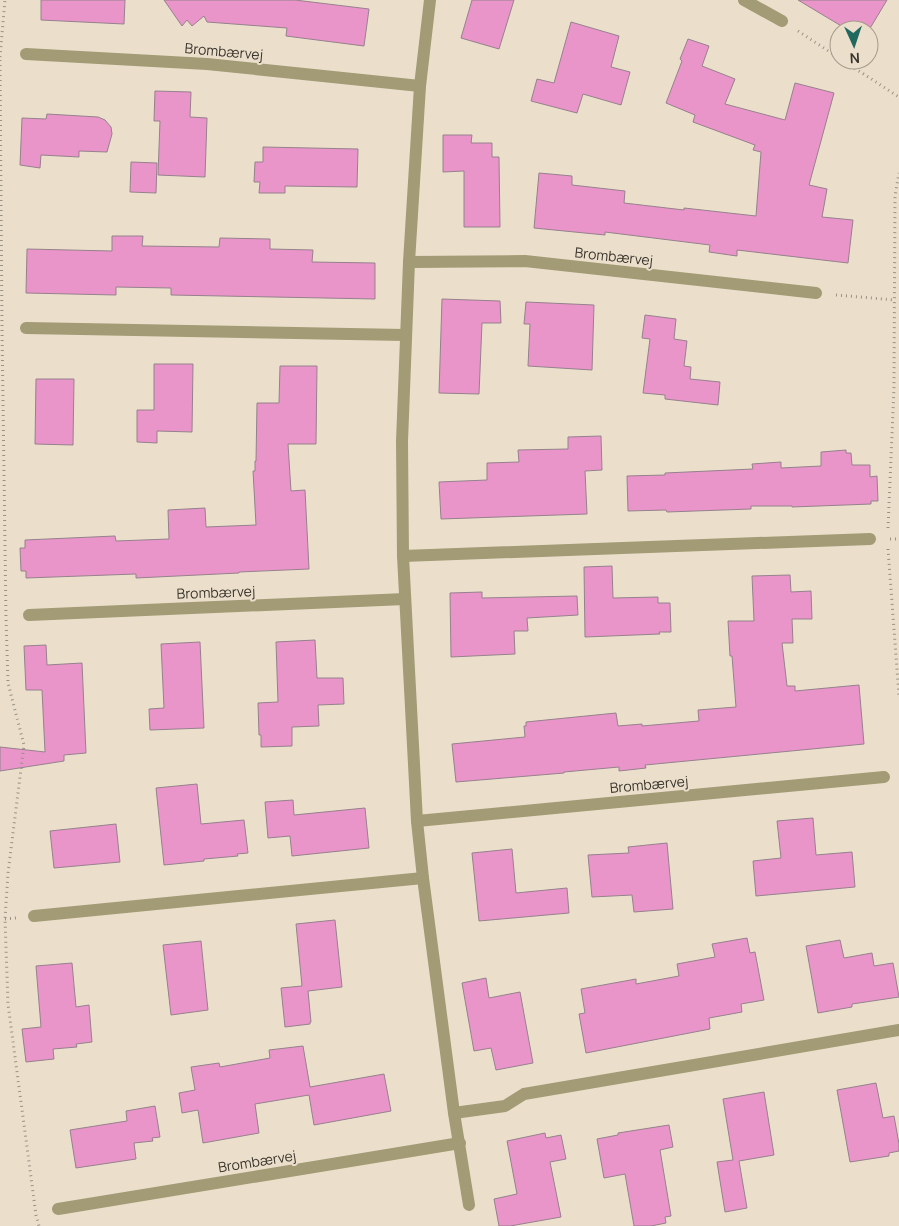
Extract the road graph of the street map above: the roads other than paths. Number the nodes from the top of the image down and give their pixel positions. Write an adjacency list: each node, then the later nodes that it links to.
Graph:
1 (430, 0): 5 (street)
2 (744, 0): 3 (street)
3 (782, 21)
4 (26, 54): 5 (street, Brombærvej)
5 (420, 86): 6 (street)
6 (409, 262): 7 (street, Brombærvej); 9 (street)
7 (816, 293)
8 (26, 328): 9 (street)
9 (406, 335): 11 (street)
10 (870, 539): 11 (street)
11 (403, 556): 12 (street)
12 (405, 599): 13 (street, Brombærvej); 15 (street)
13 (29, 615)
14 (884, 777): 15 (street, Brombærvej)
15 (417, 821): 16 (street)
16 (423, 878): 17 (street); 19 (street)
17 (34, 916)
18 (899, 1030): 19 (street)
19 (454, 1113): 20 (street)
20 (460, 1143): 21 (street); 22 (street, Brombærvej)
21 (469, 1205)
22 (58, 1209)

